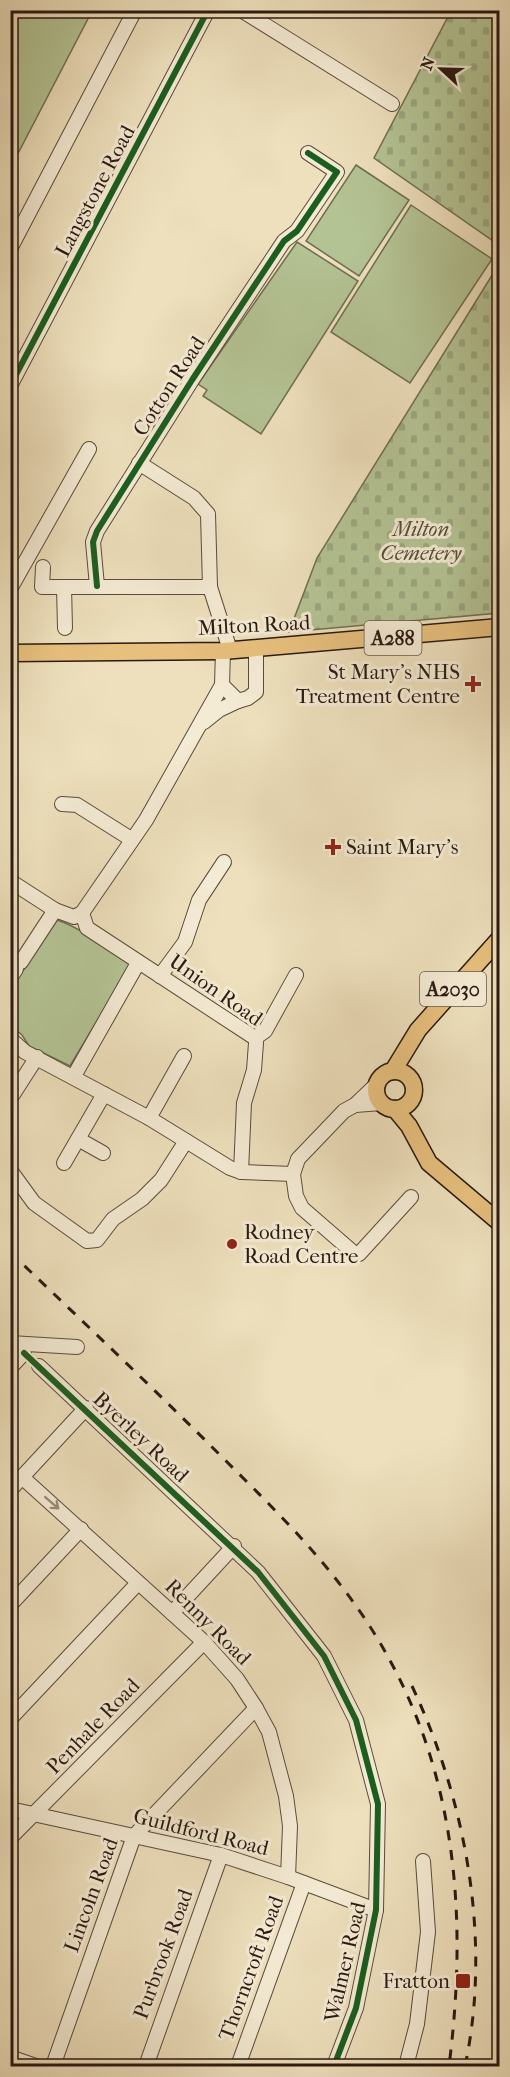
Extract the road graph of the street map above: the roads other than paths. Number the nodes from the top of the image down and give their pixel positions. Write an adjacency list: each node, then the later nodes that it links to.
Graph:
1 (135, 10): 6 (street)
2 (208, 10): 7 (street, Langstone Road)
3 (241, 10): 4 (street)
4 (392, 104)
5 (308, 153): 9 (street, Cotton Road)
6 (10, 249)
7 (10, 386)
8 (89, 449): 14 (street)
9 (139, 463): 11 (street, Cotton Road); 13 (street)
10 (43, 567): 12 (street)
11 (97, 586): 12 (street); 13 (street)
12 (64, 587): 16 (street)
13 (210, 587): 18 (street)
14 (10, 589)
15 (500, 627): 17 (main road, Milton Road / A288)
16 (65, 628)
17 (256, 648): 18 (main road, Milton Road / A288); 21 (street)
18 (226, 651): 19 (main road, Milton Road / A288); 20 (street)
19 (10, 653)
20 (222, 685): 21 (street); 22 (street)
21 (238, 701): 22 (street)
22 (195, 730): 24 (street)
23 (62, 804): 24 (street)
24 (131, 839): 28 (street)
25 (224, 862): 33 (street)
26 (10, 881): 27 (street)
27 (55, 910): 28 (street); 31 (street)
28 (82, 913): 30 (street, Union Road)
29 (500, 938): 38 (main road, A2030)
30 (138, 963): 33 (street, Union Road); 39 (street)
31 (16, 970)
32 (296, 975): 34 (street)
33 (160, 976): 34 (street, Union Road)
34 (256, 1041): 53 (street, Union Road)
35 (15, 1042): 37 (street)
36 (184, 1056): 46 (street)
37 (37, 1058): 39 (street); 43 (street)
38 (401, 1074): 40 (main road, A2030); 42 (main road)
39 (74, 1076): 41 (street)
40 (378, 1083): 44 (street); 45 (main road)
41 (104, 1094): 46 (street); 47 (street)
42 (413, 1097): 45 (main road); 49 (main road)
43 (10, 1099)
44 (355, 1105): 45 (street); 54 (street)
45 (389, 1106): 49 (main road)
46 (149, 1118): 48 (street)
47 (78, 1139): 50 (street); 51 (street)
48 (186, 1141): 52 (street); 53 (street)
49 (418, 1145): 56 (main road)
50 (103, 1154)
51 (64, 1163)
52 (10, 1170)
53 (241, 1172): 54 (street)
54 (293, 1174): 55 (street)
55 (411, 1197)
56 (500, 1223)
57 (11, 1342): 58 (street); 60 (street)
58 (77, 1347)
59 (39, 1366): 61 (street, Byerley Road)
60 (10, 1368)
61 (86, 1408): 62 (street); 65 (street, Byerley Road)
62 (23, 1478): 63 (street); 64 (street, Renny Road, one-way to 64)
63 (10, 1490)
64 (81, 1528): 66 (street, Renny Road); 67 (street)
65 (234, 1546): 68 (street); 80 (street, Walmer Road)
66 (138, 1583): 68 (street, Renny Road); 71 (street)
67 (10, 1605)
68 (172, 1612): 69 (street, Renny Road)
69 (204, 1642): 70 (street, Renny Road); 73 (street, Penhale Road)
70 (256, 1708): 74 (street, Lincoln Road); 78 (street, Renny Road)
71 (10, 1719)
72 (12, 1814): 73 (street, Guildford Road)
73 (36, 1814): 74 (street, Guildford Road); 75 (street, Penhale Road)
74 (134, 1836): 76 (street, Guildford Road); 83 (street, Lincoln Road)
75 (10, 1838)
76 (220, 1855): 78 (street, Guildford Road); 84 (street, Purbrook Road)
77 (423, 1861): 87 (street)
78 (288, 1877): 79 (street, Guildford Road)
79 (304, 1883): 80 (street, Guildford Road); 85 (street, Thorncroft Road)
80 (376, 1910): 86 (street, Walmer Road)
81 (10, 2057): 82 (street)
82 (36, 2067)
83 (52, 2067)
84 (146, 2067)
85 (238, 2067)
86 (334, 2067)
87 (406, 2067)

